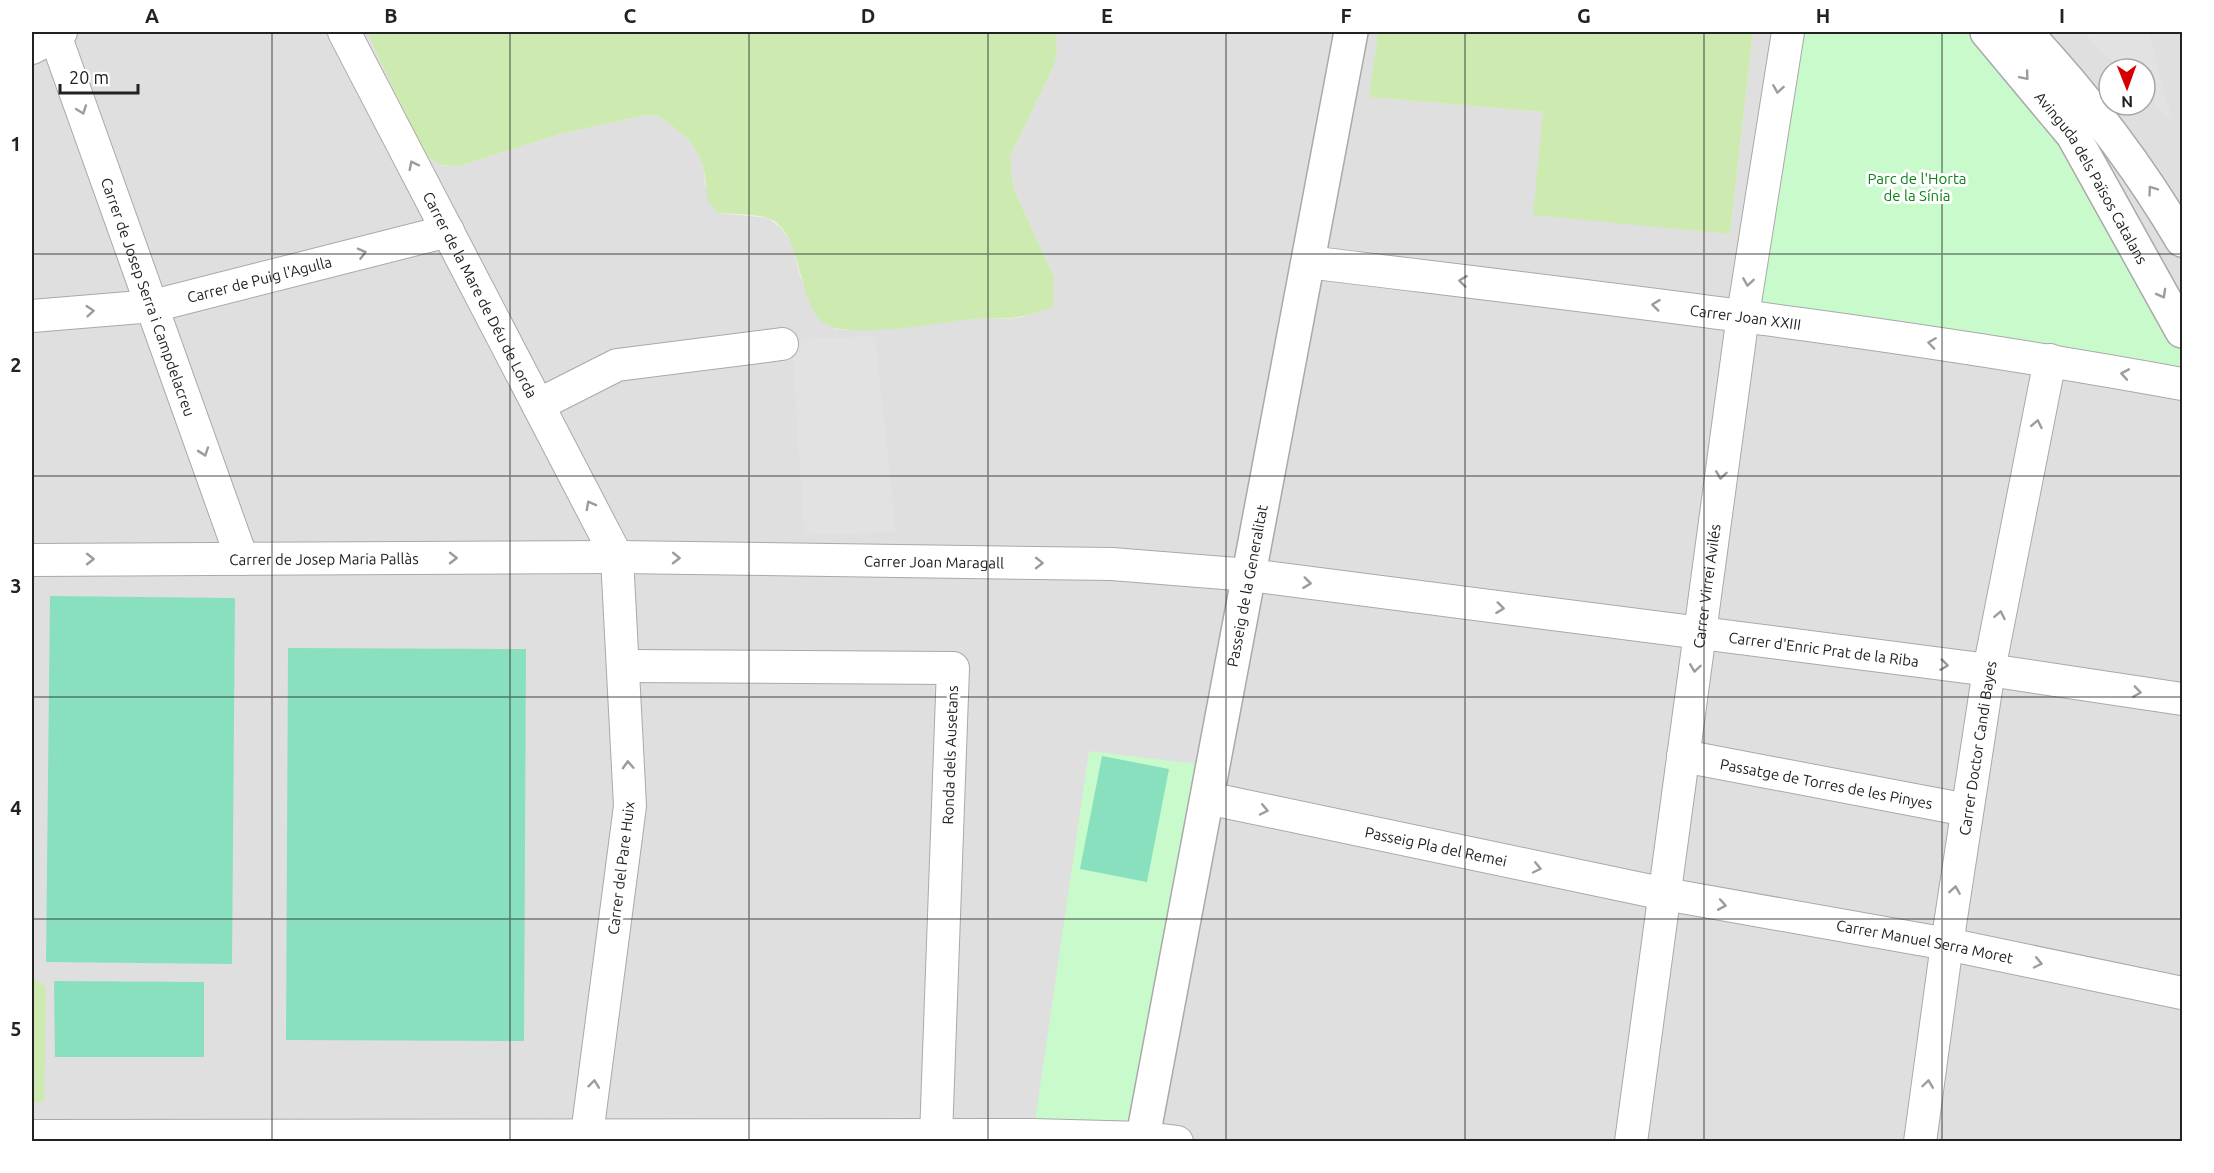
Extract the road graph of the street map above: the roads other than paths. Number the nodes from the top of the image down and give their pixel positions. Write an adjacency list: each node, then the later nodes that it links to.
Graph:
1 (344, 32): 7 (street, Carrer de la Mare de Déu de Lorda, one-way to 1)
2 (1352, 32): 9 (street, Passeig de la Generalitat)
3 (1788, 32): 11 (street, Carrer Virrei Avilés, one-way to 11)
4 (1987, 32): 13 (street, Avinguda dels Països Catalans, one-way to 13)
5 (2025, 32): 8 (street, one-way to 5)
6 (49, 38): 10 (street, Carrer de Josep Serra i Campdelacreu, one-way to 10)
7 (448, 231): 10 (street, Carrer de Puig l'Agulla, one-way to 7); 17 (street, Carrer de la Mare de Déu de Lorda)
8 (2182, 240)
9 (1308, 262): 11 (street, Carrer Joan XXIII, one-way to 9); 21 (street, Passeig de la Generalitat)
10 (153, 306): 12 (street, Carrer de Puig l'Agulla, one-way to 10); 19 (street, Carrer de Josep Serra i Campdelacreu, one-way to 19)
11 (1743, 315): 15 (street, Carrer Joan XXIII, one-way to 11); 22 (street, Carrer Virrei Avilés, one-way to 22)
12 (32, 316)
13 (2182, 331)
14 (782, 344): 17 (street)
15 (2050, 360): 16 (street, Carrer Joan XXIII, one-way to 15); 24 (street, Carrer Doctor Candi Bayes, one-way to 15)
16 (2182, 384)
17 (538, 405): 18 (street, Carrer de la Mare de Déu de Lorda, one-way to 17)
18 (617, 557): 19 (street, Carrer de Josep Maria Pallàs, one-way to 18); 21 (street, Carrer Joan Maragall, one-way to 21); 23 (street, Carrer del Pare Huix)
19 (242, 559): 20 (street, Carrer de Josep Maria Pallàs, one-way to 19)
20 (32, 560)
21 (1249, 575): 22 (street, Carrer d'Enric Prat de la Riba, one-way to 22); 27 (street, Passeig de la Generalitat)
22 (1700, 634): 24 (street, Carrer d'Enric Prat de la Riba, one-way to 24); 26 (street, Carrer Virrei Avilés, one-way to 26)
23 (623, 666): 33 (street, Ronda dels Ausetans); 34 (street, Carrer del Pare Huix, one-way to 23)
24 (1989, 670): 25 (street, Carrer d'Enric Prat de la Riba, one-way to 25); 28 (street, Carrer Doctor Candi Bayes)
25 (2182, 699)
26 (1683, 756): 28 (street, Passatge de Torres de les Pinyes); 29 (street, Carrer Virrei Avilés)
27 (1207, 798): 29 (street, Passeig Pla del Remei, one-way to 29); 37 (street, Passeig de la Generalitat)
28 (1967, 810): 30 (street, Carrer Doctor Candi Bayes, one-way to 28)
29 (1665, 894): 30 (street, Carrer Manuel Serra Moret, one-way to 30); 39 (street, Carrer Virrei Avilés)
30 (1947, 944): 31 (street, Carrer Manuel Serra Moret, one-way to 31); 40 (street, Carrer Doctor Candi Bayes, one-way to 30)
31 (2182, 993)
32 (32, 1136): 36 (street)
33 (936, 1136): 35 (street); 37 (street)
34 (587, 1138): 35 (street); 36 (street)
35 (748, 1138)
36 (108, 1139)
37 (1143, 1140): 38 (street)
38 (1177, 1142)
39 (1631, 1142)
40 (1920, 1142)

